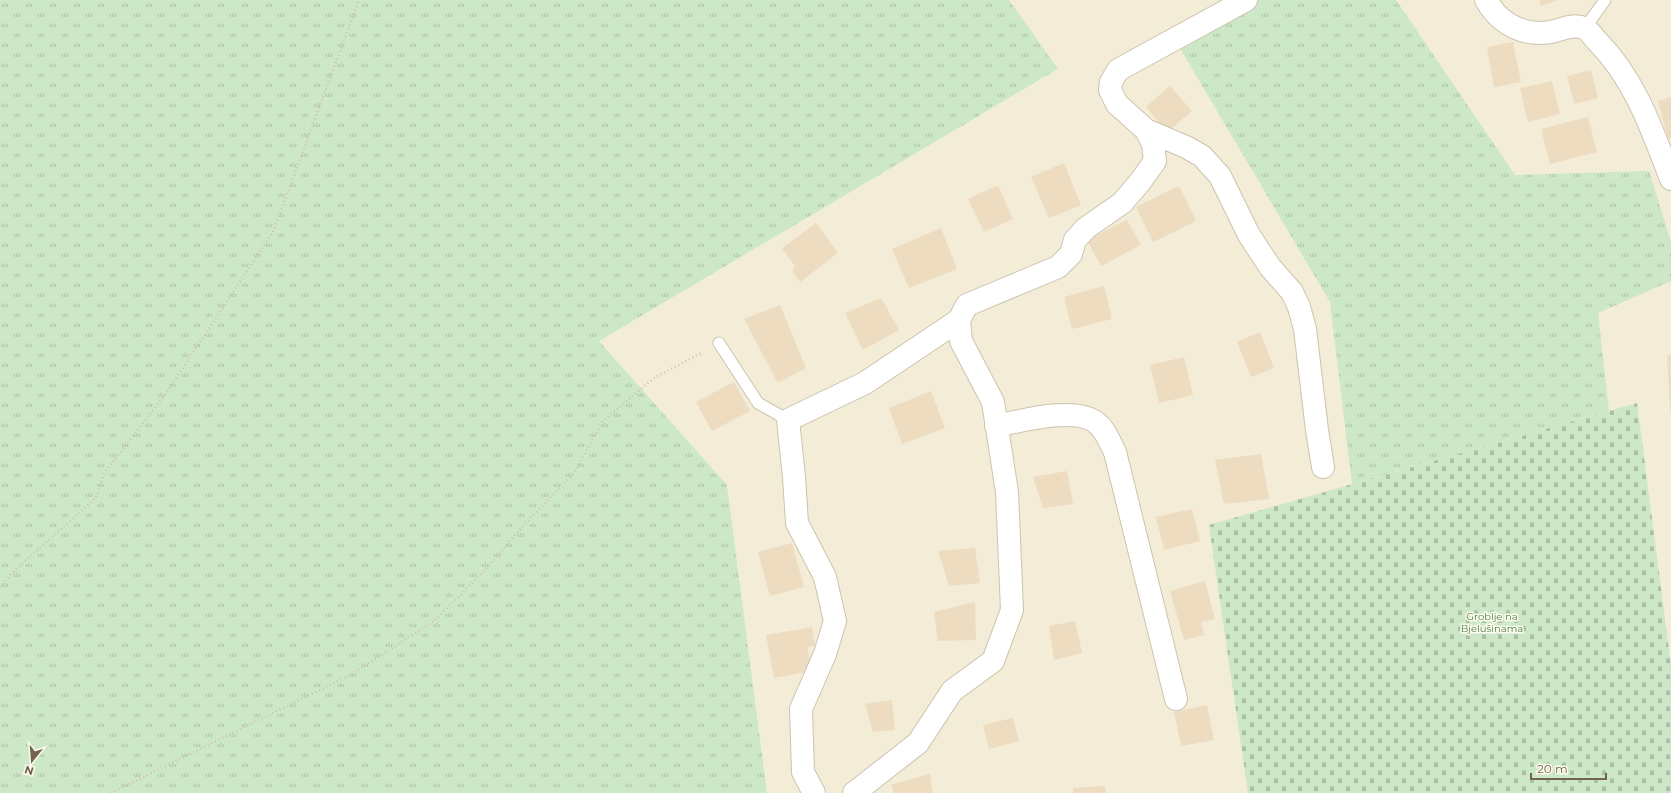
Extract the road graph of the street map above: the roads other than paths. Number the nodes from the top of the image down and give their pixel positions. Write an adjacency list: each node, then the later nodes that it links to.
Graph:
1 (1246, 0): 5 (street)
2 (1486, 0): 4 (street)
3 (1605, 0): 4 (lane)
4 (1585, 28): 6 (street)
5 (1146, 130): 7 (street); 11 (street)
6 (1671, 179)
7 (959, 320): 9 (street); 10 (street)
8 (719, 343): 9 (lane)
9 (788, 420): 13 (street)
10 (996, 426): 12 (street); 14 (street)
11 (1323, 467)
12 (1176, 699)
13 (814, 793)
14 (854, 793)

